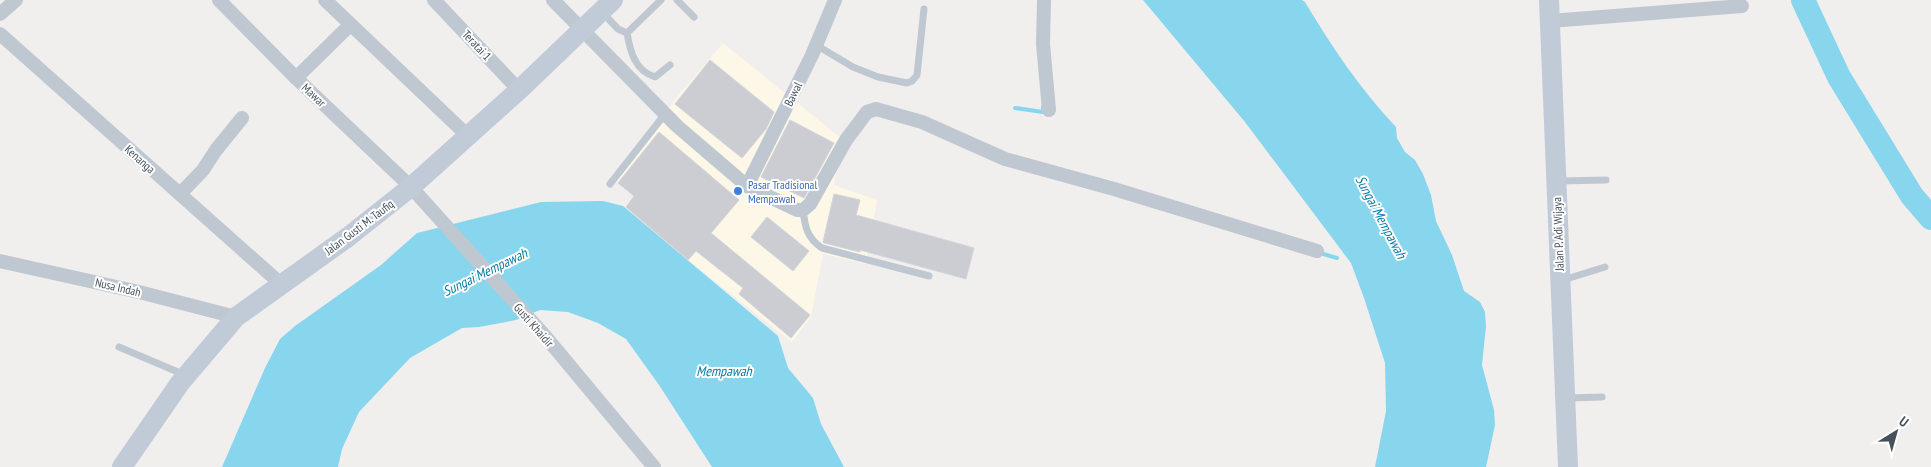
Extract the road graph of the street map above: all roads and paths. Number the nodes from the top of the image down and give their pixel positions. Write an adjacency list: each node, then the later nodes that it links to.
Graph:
1 (16, 0): 14 (street)
2 (325, 0): 17 (street)
3 (434, 0): 24 (street, Teratai 1)
4 (553, 0): 18 (street)
5 (661, 0): 19 (lane)
6 (677, 0): 15 (lane)
7 (835, 0): 21 (street, Bawal)
8 (1044, 0): 25 (street)
9 (1549, 0): 16 (main road, Jalan P. Adi Wijaya)
10 (226, 2): 23 (street, Mawar)
11 (607, 5): 18 (main road, Jalan Gusti M. Taufiq); 19 (lane)
12 (1742, 6): 16 (street)
13 (924, 9): 21 (lane)
14 (0, 14)
15 (694, 17)
16 (1550, 21): 30 (main road, Jalan P. Adi Wijaya)
17 (350, 25): 23 (street); 28 (street)
18 (582, 29): 24 (main road, Jalan Gusti M. Taufiq); 26 (street)
19 (627, 33): 22 (lane)
20 (0, 34): 34 (street, Kenanga)
21 (816, 45): 32 (street, Bawal)
22 (670, 65)
23 (296, 78): 33 (street, Mawar)
24 (519, 90): 28 (main road, Jalan Gusti M. Taufiq)
25 (1048, 110)
26 (665, 114): 31 (lane); 32 (street)
27 (242, 118): 34 (street)
28 (468, 136): 33 (main road, Jalan Gusti M. Taufiq)
29 (1606, 180): 30 (lane)
30 (1556, 181): 40 (main road, Jalan P. Adi Wijaya)
31 (610, 184)
32 (747, 186): 35 (street)
33 (411, 187): 41 (main road, Jalan Gusti M. Taufiq); 48 (street, Gusti Khaidir)
34 (180, 194): 41 (street, Kenanga)
35 (803, 210): 36 (street); 39 (lane)
36 (1317, 251)
37 (0, 261): 42 (street, Nusa Indah)
38 (1605, 267): 40 (lane)
39 (929, 276)
40 (1560, 281): 46 (main road, Jalan P. Adi Wijaya)
41 (281, 284): 42 (main road, Jalan Gusti M. Taufiq)
42 (236, 317): 44 (main road, Jalan Gusti M. Taufiq)
43 (119, 347): 44 (lane)
44 (186, 376): 47 (main road, Jalan Gusti M. Taufiq)
45 (1602, 397): 46 (lane)
46 (1566, 398): 49 (main road, Jalan P. Adi Wijaya)
47 (122, 467)
48 (654, 467)
49 (1568, 467)

